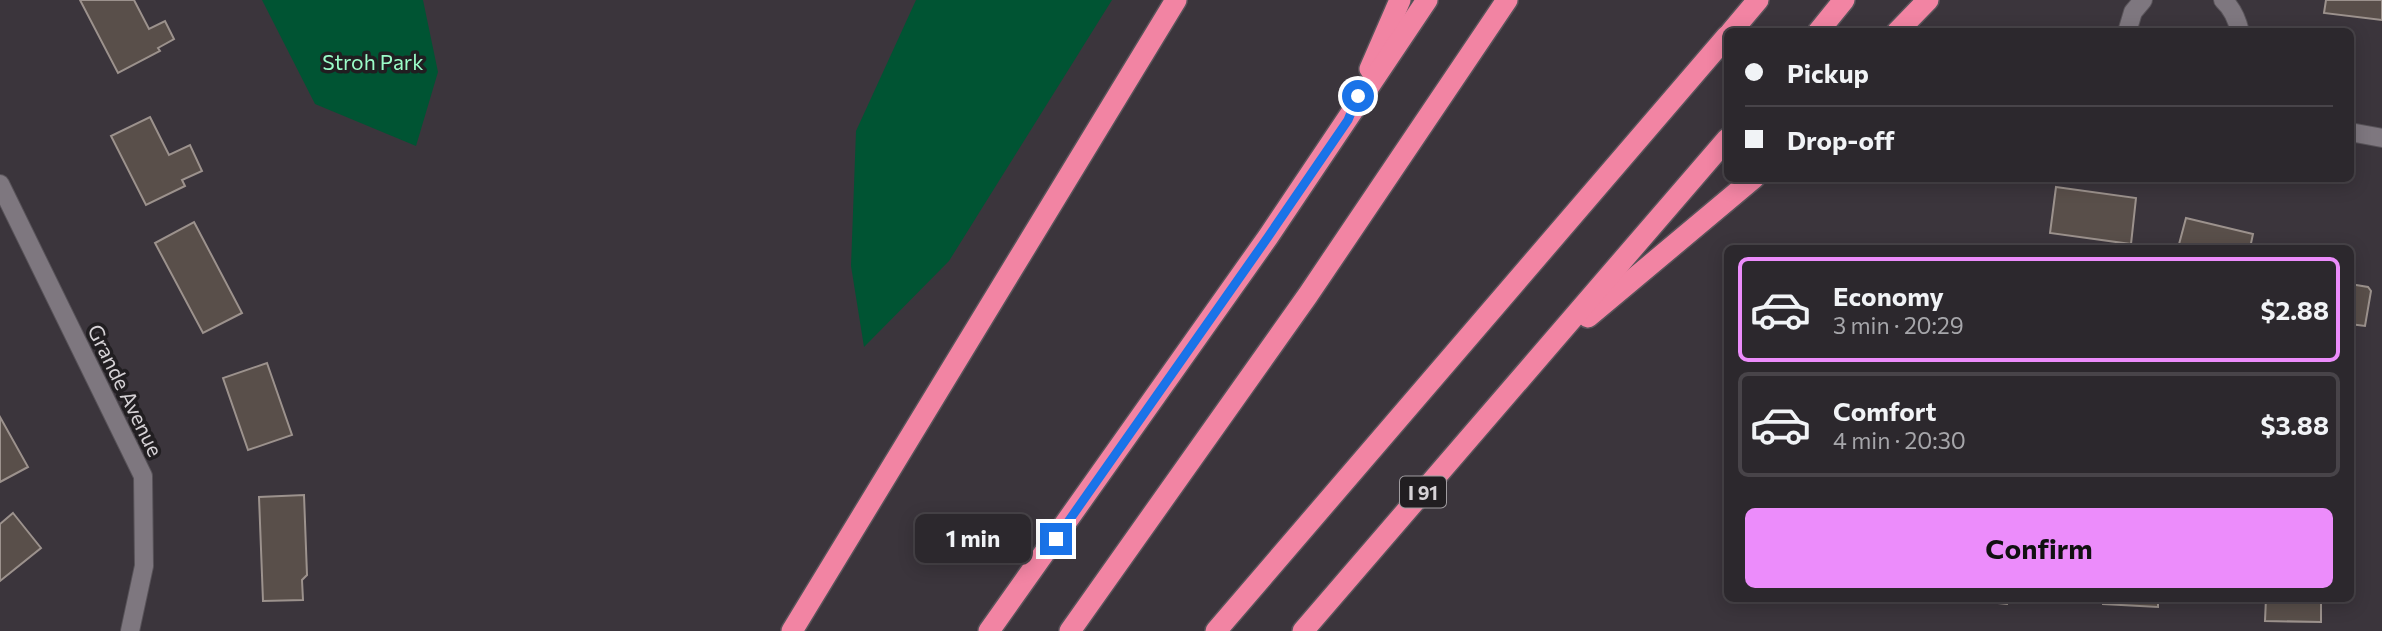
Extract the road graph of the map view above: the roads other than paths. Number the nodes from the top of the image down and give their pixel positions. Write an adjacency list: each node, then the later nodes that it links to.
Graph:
1 (1176, 0): 24 (highway)
2 (1400, 0): 16 (highway)
3 (1427, 0): 16 (highway)
4 (1507, 0): 26 (highway)
5 (1758, 0): 10 (highway)
6 (1844, 0): 11 (highway)
7 (1928, 0): 12 (highway)
8 (2143, 0): 13 (street)
9 (2223, 0): 14 (street)
10 (1734, 28)
11 (1821, 28)
12 (1901, 28)
13 (2128, 28)
14 (2239, 28)
15 (1724, 39): 27 (highway)
16 (1348, 120): 25 (highway)
17 (2354, 133): 18 (street)
18 (2382, 138)
19 (1724, 142): 22 (highway, I 91)
20 (1749, 182): 22 (highway)
21 (0, 184): 23 (street, Grande Avenue)
22 (1543, 353): 28 (highway, I 91)
23 (130, 631)
24 (792, 631)
25 (989, 631)
26 (1070, 631)
27 (1216, 631)
28 (1303, 631)

